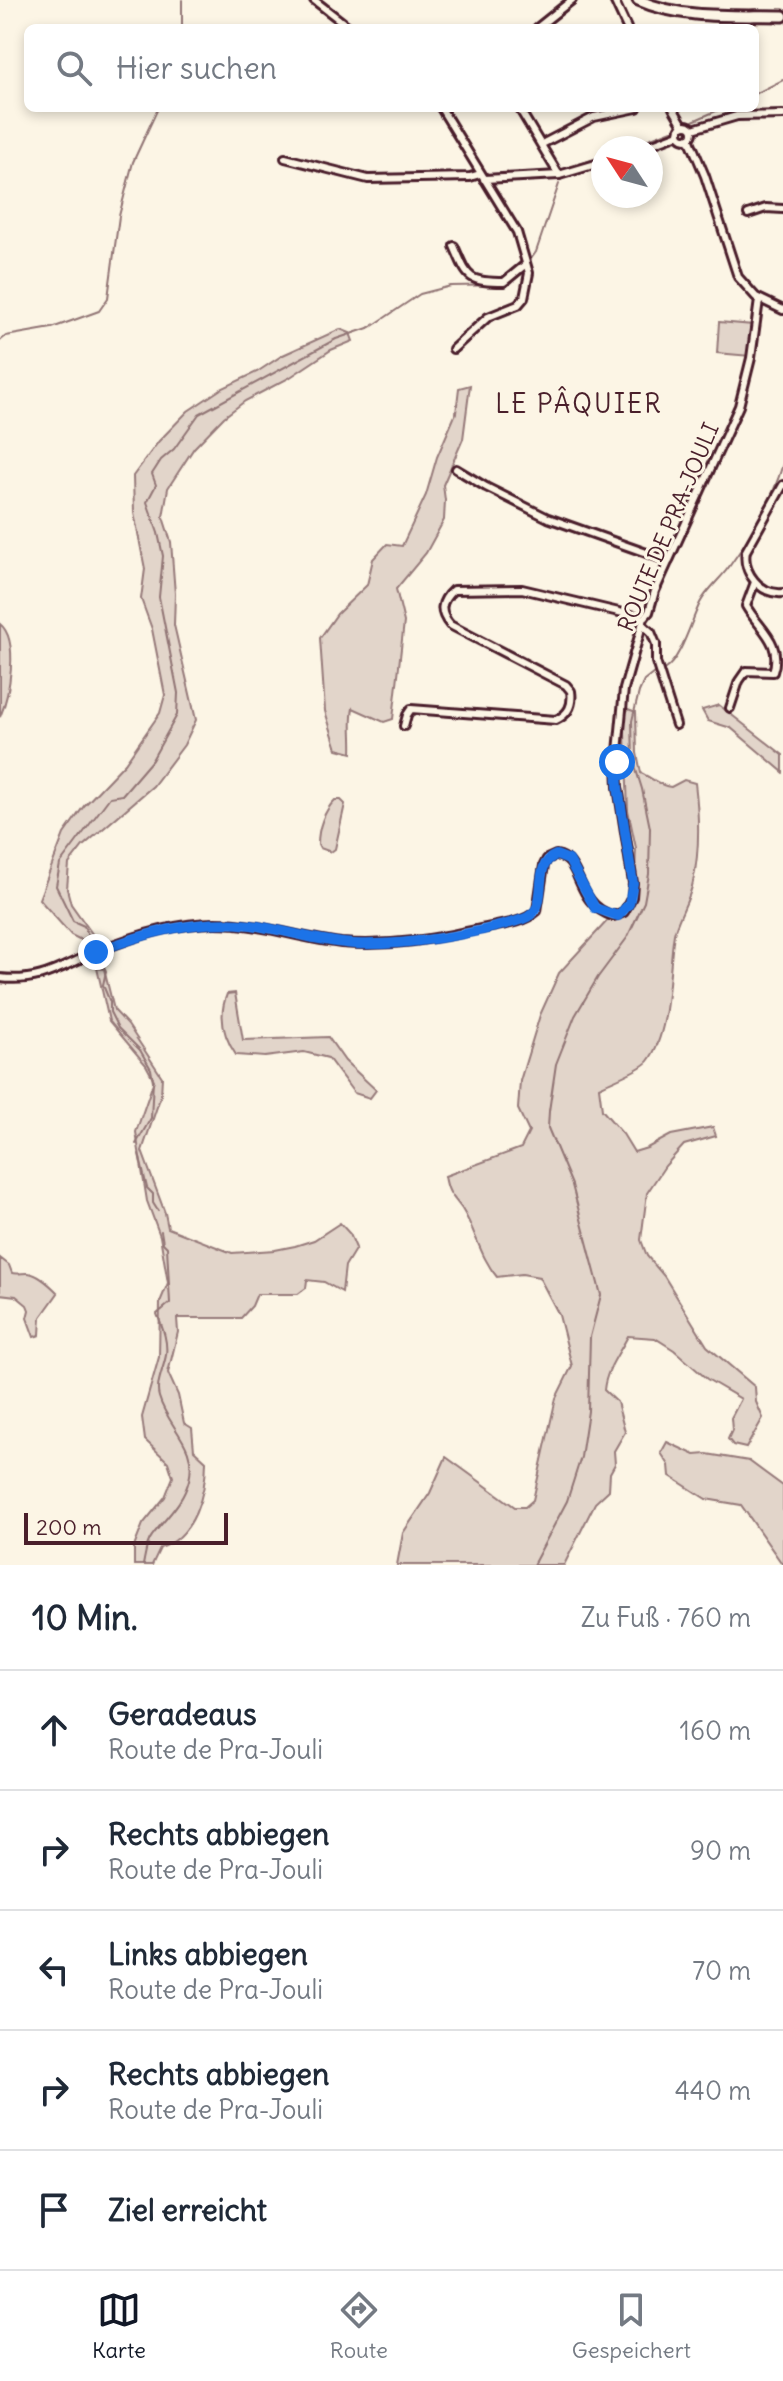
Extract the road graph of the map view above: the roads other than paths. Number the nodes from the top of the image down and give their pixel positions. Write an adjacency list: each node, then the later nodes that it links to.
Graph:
1 (314, 0): 6 (street)
2 (572, 0): 7 (street)
3 (614, 0): 8 (street)
4 (638, 0): 5 (street)
5 (783, 16)
6 (345, 24)
7 (542, 24)
8 (625, 24)
9 (443, 112): 23 (street)
10 (522, 112): 19 (street)
11 (618, 112): 19 (street)
12 (675, 112): 14 (street)
13 (783, 115): 15 (street)
14 (683, 125): 15 (street); 16 (street)
15 (693, 129): 17 (street)
16 (679, 134): 17 (street); 18 (street)
17 (689, 138): 28 (street)
18 (663, 140)
19 (542, 144): 22 (street)
20 (285, 158): 23 (street)
21 (591, 166): 22 (street)
22 (559, 175): 23 (street)
23 (482, 176): 27 (street)
24 (783, 209): 25 (street)
25 (748, 214)
26 (454, 246): 27 (street)
27 (526, 264): 30 (street)
28 (759, 300): 29 (street); 33 (street, ROUTE DE PRA-JOULI)
29 (783, 310)
30 (453, 349)
31 (456, 469): 33 (street)
32 (783, 485): 34 (street)
33 (669, 561): 36 (street, ROUTE DE PRA-JOULI)
34 (755, 582): 35 (street); 37 (street)
35 (783, 593)
36 (644, 622): 38 (street); 39 (street); 40 (street, ROUTE DE PRA-JOULI)
37 (730, 708)
38 (676, 725)
39 (404, 726)
40 (0, 978)

